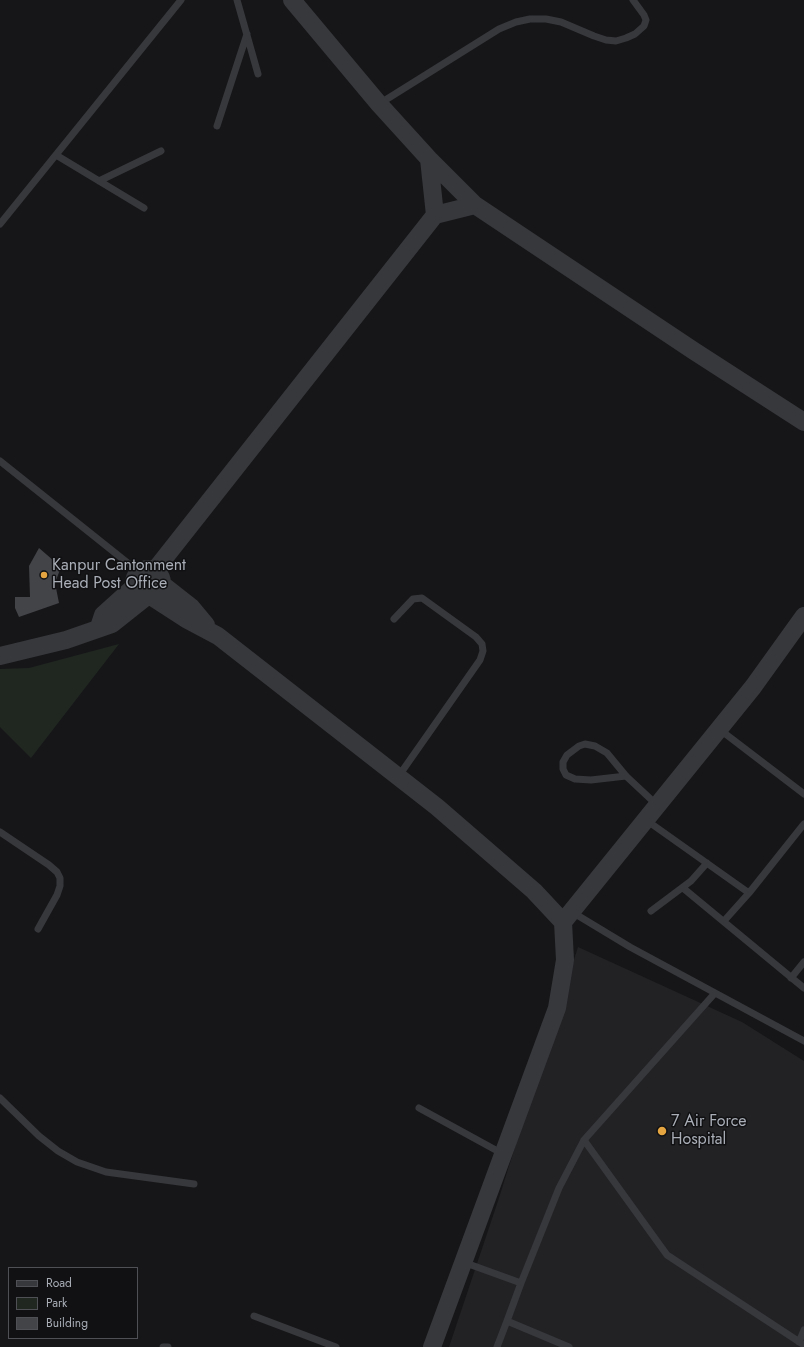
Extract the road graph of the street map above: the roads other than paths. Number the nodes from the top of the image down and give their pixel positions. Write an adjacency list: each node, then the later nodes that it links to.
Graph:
1 (181, 0): 10 (lane)
2 (237, 0): 5 (lane)
3 (292, 0): 7 (street)
4 (633, 0): 7 (lane)
5 (247, 34): 6 (lane); 8 (lane)
6 (258, 74)
7 (379, 104): 11 (street)
8 (217, 126)
9 (161, 151): 12 (lane)
10 (56, 155): 12 (lane); 16 (lane)
11 (429, 159): 13 (street); 15 (street)
12 (99, 181): 14 (lane)
13 (475, 205): 15 (street); 17 (street)
14 (144, 208)
15 (434, 215): 19 (street)
16 (0, 224)
17 (804, 422)
18 (0, 461): 19 (lane)
19 (148, 585): 22 (street); 25 (street)
20 (804, 616): 23 (street)
21 (394, 619): 25 (lane)
22 (0, 656)
23 (719, 730): 26 (lane); 27 (street)
24 (626, 776): 24 (lane); 27 (lane)
25 (398, 777): 35 (street)
26 (804, 794)
27 (657, 806): 28 (street)
28 (646, 820): 31 (lane); 35 (street)
29 (804, 824): 33 (lane)
30 (0, 832): 37 (lane)
31 (707, 863): 32 (lane); 33 (lane)
32 (683, 888): 34 (lane); 36 (lane)
33 (749, 892): 36 (lane)
34 (651, 911)
35 (567, 917): 41 (lane); 46 (street)
36 (724, 921): 39 (lane)
37 (38, 929)
38 (804, 962): 39 (lane)
39 (791, 978): 40 (lane)
40 (804, 988)
41 (714, 992): 42 (lane); 45 (lane)
42 (804, 1041)
43 (0, 1098): 47 (lane)
44 (419, 1108): 46 (lane)
45 (584, 1140): 49 (lane); 53 (lane)
46 (503, 1154): 48 (street)
47 (194, 1184)
48 (463, 1262): 49 (lane); 57 (street)
49 (521, 1284): 51 (lane)
50 (254, 1316): 56 (lane)
51 (507, 1321): 58 (lane); 59 (lane)
52 (804, 1330): 53 (lane)
53 (801, 1344)
54 (163, 1347): 55 (lane)
55 (168, 1347)
56 (336, 1347)
57 (432, 1347)
58 (497, 1347)
59 (568, 1347)

